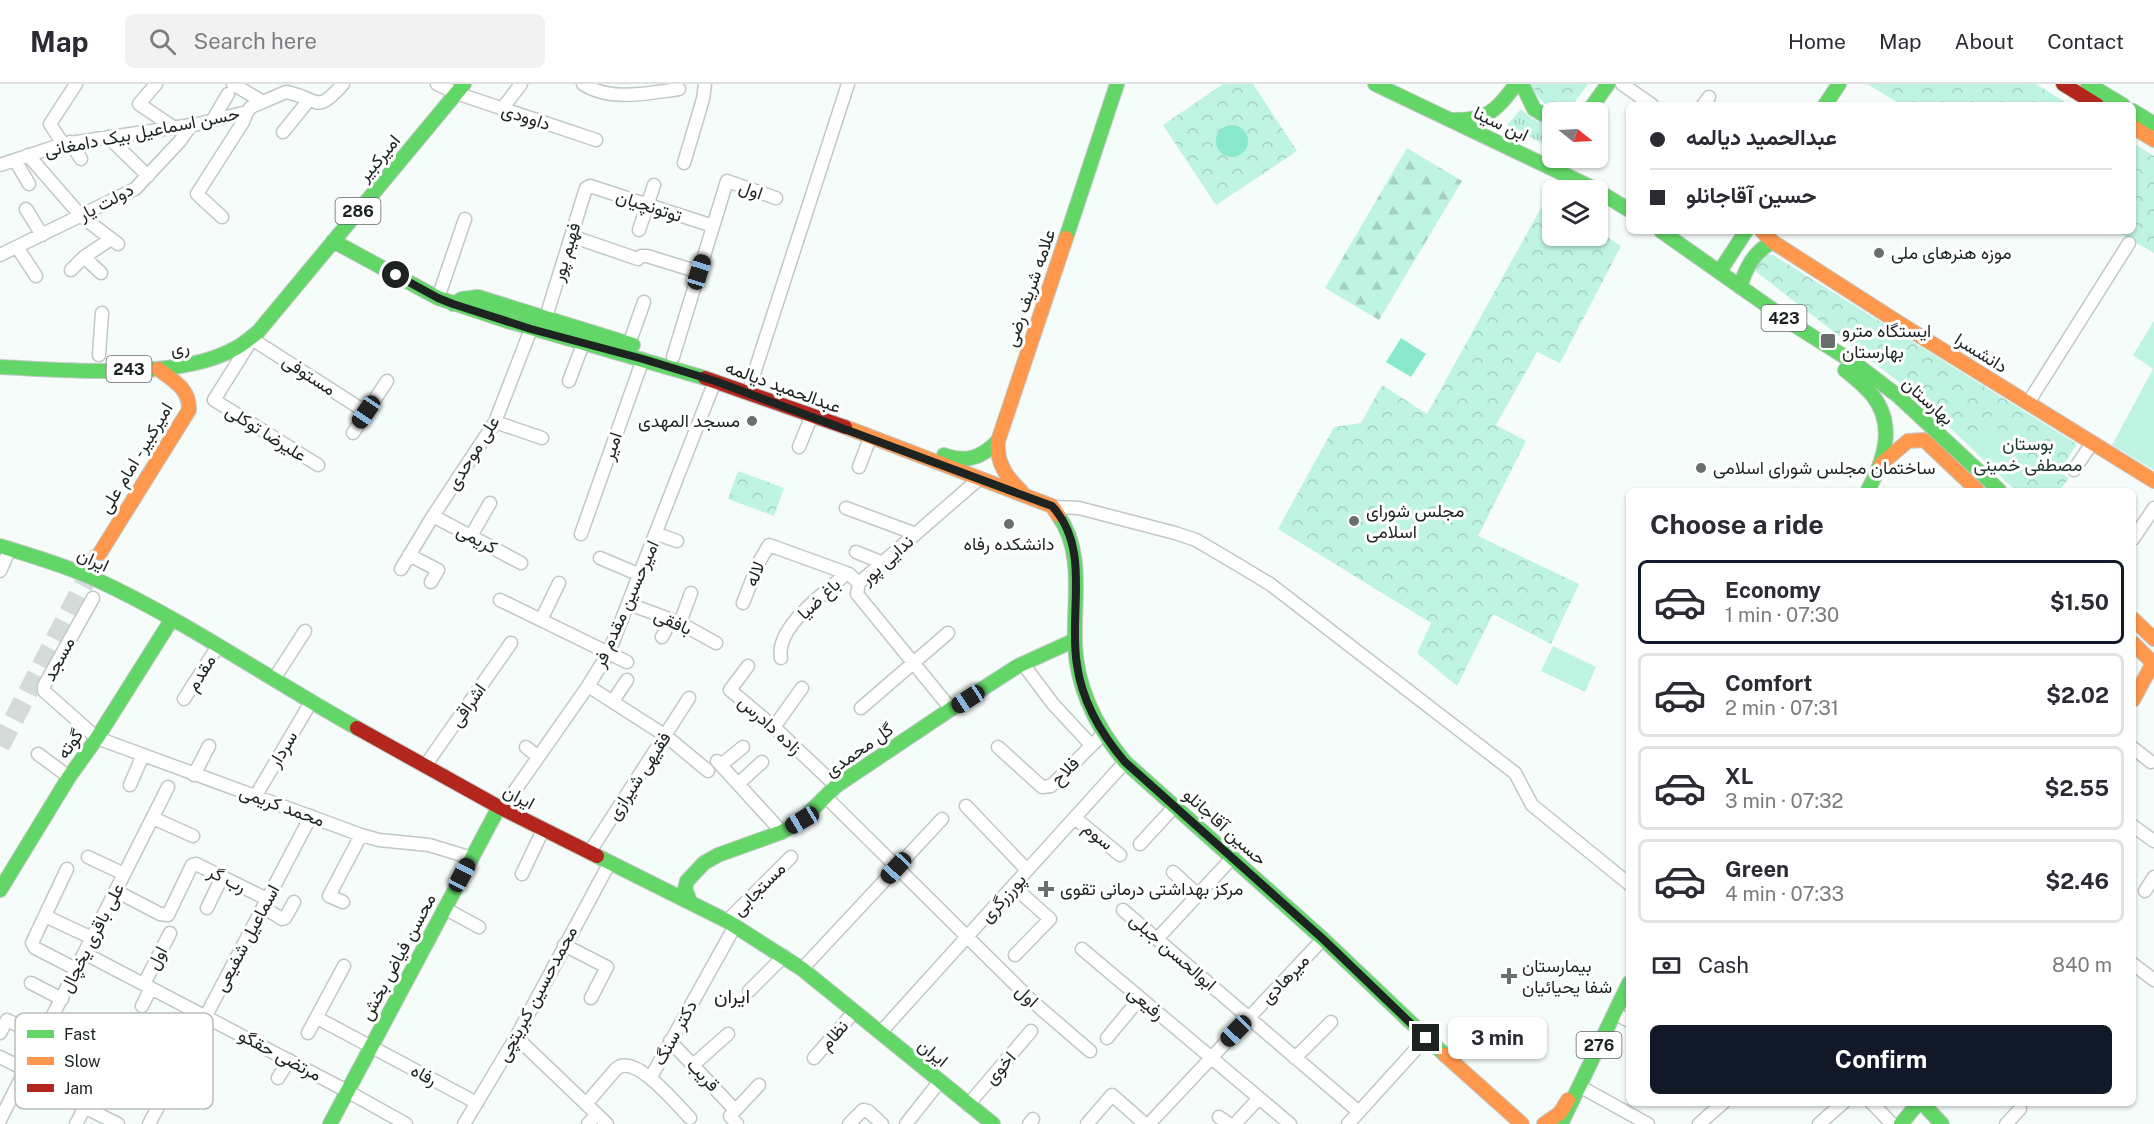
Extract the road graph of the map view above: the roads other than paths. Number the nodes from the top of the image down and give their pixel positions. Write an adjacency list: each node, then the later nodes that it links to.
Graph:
1 (76, 84): 42 (street)
2 (156, 84): 36 (street)
3 (343, 84): 21 (street, حسن اسماعیل بیک دامغانی)
4 (437, 84): 19 (street, داوودی)
5 (521, 84): 28 (street)
6 (583, 84): 20 (street)
7 (705, 84): 46 (street)
8 (848, 84): 100 (street)
9 (1117, 84): 108 (main road, علامه شریف رضی)
10 (1375, 84): 33 (main road, ابن سینا)
11 (1516, 84): 33 (main road)
12 (1522, 84): 30 (main road)
13 (1608, 84): 23 (main road)
14 (1622, 84): 24 (street)
15 (1839, 84): 25 (main road)
16 (2063, 84): 26 (main road)
17 (2088, 84): 27 (main road)
18 (231, 89): 22 (street); 32 (street)
19 (460, 89): 28 (street, داوودی); 70 (main road, امیرکبیر / 286)
20 (679, 89)
21 (309, 100): 22 (street, حسن اسماعیل بیک دامغانی); 38 (street)
22 (263, 102): 29 (street, حسن اسماعیل بیک دامغانی)
23 (1595, 102)
24 (1648, 102)
25 (1828, 102)
26 (2092, 102)
27 (2118, 102)
28 (501, 109): 40 (street, داوودی)
29 (247, 112): 32 (street, حسن اسماعیل بیک دامغانی); 61 (street)
30 (1542, 113)
31 (2136, 113): 35 (main road)
32 (212, 120): 34 (street, حسن اسماعیل بیک دامغانی)
33 (1450, 121): 50 (main road, ابن سینا)
34 (192, 124): 36 (street, حسن اسماعیل بیک دامغانی); 49 (street, دولت یار)
35 (2154, 124)
36 (173, 127): 39 (street, حسن اسماعیل بیک دامغانی)
37 (2136, 129): 41 (main road)
38 (283, 132)
39 (108, 137): 42 (street, حسن اسماعیل بیک دامغانی); 49 (street)
40 (596, 140)
41 (2154, 140)
42 (67, 143): 43 (street, حسن اسماعیل بیک دامغانی); 44 (street)
43 (28, 155): 45 (street, حسن اسماعیل بیک دامغانی); 60 (street)
44 (81, 159)
45 (15, 160): 47 (street, حسن اسماعیل بیک دامغانی); 52 (street)
46 (684, 163)
47 (0, 165)
48 (1568, 168): 50 (main road)
49 (148, 176): 60 (street, دولت یار)
50 (1569, 176): 51 (main road)
51 (1577, 180)
52 (29, 184)
53 (654, 185): 57 (street)
54 (586, 188): 57 (street, توتونچیان); 69 (street, فهیم پور)
55 (1608, 197): 58 (main road)
56 (776, 198): 63 (street, اول)
57 (647, 206): 63 (street, توتونچیان); 64 (street)
58 (1626, 208)
59 (26, 209): 68 (street)
60 (81, 216): 68 (street, دولت یار); 75 (street)
61 (222, 218)
62 (465, 219): 82 (street)
63 (713, 226): 78 (street)
64 (639, 230)
65 (1665, 234): 77 (main road, بهارستان / 423)
66 (1744, 234): 77 (main road)
67 (1765, 234): 71 (main road, دانشسرا)
68 (42, 235): 73 (street, دولت یار)
69 (571, 236): 78 (street); 86 (street, فهیم پور)
70 (333, 241): 82 (main road, عبدالحمید دیالمه); 89 (main road, امیرکبیر / 286)
71 (1773, 242): 81 (main road); 101 (main road, دانشسرا)
72 (2128, 243): 101 (street)
73 (18, 247): 74 (street, دولت یار); 80 (street)
74 (0, 255)
75 (84, 257): 76 (street); 79 (street)
76 (70, 270)
77 (1720, 271): 81 (main road, بهارستان / 423)
78 (699, 272): 93 (street)
79 (100, 273)
80 (36, 276)
81 (1740, 287): 87 (main road, بهارستان / 423)
82 (438, 298): 84 (main road, عبدالحمید دیالمه)
83 (644, 302): 91 (street)
84 (453, 304): 86 (main road, عبدالحمید دیالمه); 88 (main road, عبدالحمید دیالمه)
85 (102, 313): 92 (street)
86 (546, 317): 91 (main road, عبدالحمید دیالمه)
87 (1796, 326): 112 (main road, بهارستان); 120 (main road, بهارستان / 423)
88 (531, 329): 90 (main road, عبدالحمید دیالمه); 104 (street, علی موحدی)
89 (252, 339): 96 (main road, ری / 243); 102 (street, مستوفی); 113 (street, علیرضا توکلی)
90 (583, 344): 94 (main road, عبدالحمید دیالمه); 98 (street)
91 (629, 344): 93 (main road, عبدالحمید دیالمه)
92 (99, 355)
93 (673, 357): 100 (main road, عبدالحمید دیالمه)
94 (643, 359): 99 (main road, عبدالحمید دیالمه); 127 (street, امیر)
95 (0, 367): 96 (main road, ری / 243)
96 (158, 369): 134 (main road, امیرکبیر - امام علی)
97 (387, 381): 102 (street)
98 (569, 381)
99 (715, 381): 103 (main road, عبدالحمید دیالمه); 128 (street, امیرحسین مقدم فر)
100 (751, 383): 111 (main road, عبدالحمید دیالمه)
101 (2028, 404): 109 (main road, دانشسرا)
102 (366, 412): 105 (street)
103 (812, 416): 107 (main road, عبدالحمید دیالمه); 110 (street)
104 (495, 422): 106 (street); 126 (street, علی موحدی)
105 (353, 433)
106 (542, 438)
107 (870, 438): 114 (street); 116 (main road, عبدالحمید دیالمه)
108 (998, 441): 111 (main road); 121 (main road, علامه شریف رضی)
109 (2091, 443): 115 (street); 117 (main road, دانشسرا)
110 (799, 447)
111 (974, 459): 116 (main road)
112 (1881, 464): 118 (main road); 119 (main road, بهارستان)
113 (318, 465)
114 (859, 467)
115 (2074, 470)
116 (980, 478): 121 (main road, عبدالحمید دیالمه); 129 (street, ندایی پور)
117 (2154, 481)
118 (1869, 488)
119 (1975, 488)
120 (1997, 488)
121 (1028, 496): 123 (main road)
122 (490, 503): 131 (street)
123 (1054, 507): 160 (main road, حسین آقاجانلو); 238 (street)
124 (846, 508): 129 (street)
125 (2154, 508): 130 (street)
126 (433, 516): 131 (street, کریمی); 136 (street, علی موحدی)
127 (581, 534)
128 (657, 534): 132 (street); 143 (street, امیرحسین مقدم فر)
129 (916, 534): 139 (street, ندایی پور)
130 (2136, 535)
131 (471, 536): 138 (street, کریمی)
132 (677, 541)
133 (5, 548): 141 (street); 152 (main road, ایران)
134 (95, 550)
135 (856, 552): 139 (street)
136 (410, 555): 140 (street, علی موحدی); 144 (street)
137 (600, 558): 143 (street)
138 (521, 563)
139 (883, 563): 146 (street, ندایی پور)
140 (401, 569)
141 (0, 570)
142 (846, 574): 146 (street); 150 (street, لاله); 166 (street, باغ ضیا)
143 (640, 575): 151 (street, امیرحسین مقدم فر)
144 (431, 582)
145 (559, 583): 153 (street)
146 (859, 583): 168 (street, ندایی پور)
147 (691, 593): 155 (street)
148 (93, 598): 186 (street, مسجد)
149 (500, 600): 153 (street)
150 (743, 603)
151 (629, 604): 155 (street, بافقی); 165 (street, امیرحسین مقدم فر)
152 (172, 620): 163 (main road, ایران); 186 (main road, گوته)
153 (541, 620): 165 (street)
154 (2136, 621): 159 (main road)
155 (676, 622): 158 (street); 162 (street, بافقی)
156 (305, 631): 172 (street)
157 (948, 633): 168 (street)
158 (662, 637)
159 (2154, 639)
160 (1075, 640): 170 (main road, گل محمدی); 184 (main road, حسین آقاجانلو)
161 (511, 643): 199 (street, اشراقی)
162 (716, 643)
163 (218, 646): 172 (main road, ایران); 178 (street, مقدم)
164 (2136, 646): 169 (main road)
165 (609, 652): 167 (street); 174 (street, امیرحسین مقدم فر)
166 (781, 658)
167 (627, 662)
168 (912, 662): 181 (street); 182 (street, ندایی پور)
169 (2153, 663): 176 (main road)
170 (1023, 664): 182 (main road, گل محمدی); 187 (street)
171 (748, 666): 183 (street, زاده دادرس)
172 (274, 679): 180 (main road, ایران)
173 (627, 680): 179 (street)
174 (588, 686): 179 (street); 195 (street, امیرحسین مقدم فر)
175 (802, 688): 183 (street)
176 (2136, 694)
177 (689, 698): 185 (street, فقیهی شیرازی)
178 (184, 699)
179 (613, 701): 185 (street)
180 (311, 702): 199 (main road, ایران); 207 (street, سردار)
181 (861, 708)
182 (951, 709): 205 (main road, گل محمدی)
183 (774, 727): 205 (street, زاده دادرس)
184 (1103, 734): 187 (street, فلاح); 197 (main road, حسین آقاجانلو)
185 (666, 736): 200 (street); 223 (street, فقیهی شیرازی)
186 (97, 738): 194 (street, محمد کریمی); 202 (main road, گوته)
187 (1091, 745): 191 (street, فلاح)
188 (209, 747): 201 (street)
189 (526, 747): 195 (street)
190 (743, 747): 203 (street)
191 (998, 747)
192 (2136, 750): 198 (street)
193 (38, 754): 202 (street)
194 (142, 755): 201 (street, محمد کریمی); 204 (street)
195 (538, 757): 211 (street, امیرحسین مقدم فر)
196 (762, 762): 203 (street)
197 (1125, 762): 210 (main road, حسین آقاجانلو); 214 (street, پورزرگری)
198 (2151, 762)
199 (425, 766): 211 (main road, ایران)
200 (708, 771)
201 (194, 775): 207 (street, محمد کریمی)
202 (69, 777): 240 (main road, گوته)
203 (738, 784): 218 (street)
204 (130, 785)
205 (836, 786): 208 (main road, گل محمدی)
206 (168, 787): 213 (street, علی باقری یخچال)
207 (255, 796): 212 (street, محمد کریمی)
208 (826, 797): 218 (main road, گل محمدی); 230 (street, اول)
209 (966, 806): 232 (street)
210 (1175, 806): 222 (street); 227 (main road, حسین آقاجانلو)
211 (501, 808): 217 (main road, ایران); 228 (main road, محسن فیاض بخش)
212 (311, 816): 220 (street, محمد کریمی); 247 (street, اسماعیل شفیعی)
213 (153, 818): 219 (street); 234 (street, علی باقری یخچال)
214 (1075, 818): 224 (street, سوم); 232 (street, پورزرگری)
215 (942, 819): 230 (street)
216 (2136, 828): 221 (street)
217 (543, 830): 223 (main road, ایران); 235 (street)
218 (782, 832): 246 (main road, گل محمدی)
219 (193, 836)
220 (361, 836): 228 (street, محمد کریمی); 245 (street)
221 (2154, 841)
222 (1140, 844)
223 (589, 853): 229 (main road, ایران)
224 (1120, 855)
225 (88, 857): 234 (street)
226 (791, 857): 252 (street, مستجابی)
227 (1233, 857): 243 (street); 258 (main road, حسین آقاجانلو)
228 (471, 858): 249 (main road, محسن فیاض بخش)
229 (609, 864): 246 (main road, ایران); 259 (street, محمدحسین کبریتچی)
230 (896, 868): 256 (street, اول); 267 (street)
231 (67, 869): 251 (street)
232 (1027, 870): 239 (street, پورزرگری)
233 (1173, 872): 243 (street)
234 (124, 874): 241 (street, علی باقری یخچال)
235 (522, 874)
236 (222, 877): 241 (street, رب گر); 247 (street, رب گر); 248 (street)
237 (2154, 877): 242 (street)
238 (1626, 882)
239 (1013, 886): 256 (street, پورزرگری); 262 (street)
240 (0, 890)
241 (116, 891): 255 (street, علی باقری یخچال)
242 (2145, 891)
243 (1198, 895): 257 (street)
244 (294, 902): 247 (street)
245 (343, 902)
246 (690, 902): 252 (main road, ایران)
247 (265, 903): 280 (street, اسماعیل شفیعی)
248 (207, 908)
249 (444, 908): 253 (street); 297 (main road, محسن فیاض بخش)
250 (1123, 909): 257 (street, ابوالحسن جبلی)
251 (45, 916): 255 (street); 266 (street)
252 (731, 924): 263 (main road, ایران); 296 (street, دکتر سنگ)
253 (479, 927)
254 (170, 933): 270 (street, اول)
255 (92, 938): 261 (street, علی باقری یخچال)
256 (967, 938): 291 (street, پورزرگری); 298 (street, اول)
257 (1157, 939): 282 (street, ابوالحسن جبلی)
258 (1323, 939): 282 (street, میرهادی); 295 (main road, حسین آقاجانلو)
259 (564, 945): 273 (street); 293 (street, محمدحسین کبریتچی)
260 (1082, 949): 274 (street, رفیعی)
261 (84, 953): 266 (street, علی باقری یخچال); 270 (street, مرتضی حقگو)
262 (1015, 955)
263 (784, 956): 267 (main road, ایران); 272 (street)
264 (344, 966): 283 (street)
265 (2136, 966): 268 (street)
266 (76, 969): 275 (street, علی باقری یخچال)
267 (802, 969): 277 (main road, ایران)
268 (2154, 980)
269 (31, 983): 275 (street)
270 (148, 986): 276 (street, اول); 279 (street, مرتضی حقگو)
271 (1626, 989): 281 (main road, 276)
272 (749, 991)
273 (591, 998)
274 (1140, 998): 294 (street); 300 (street, رفیعی)
275 (62, 999): 278 (street, علی باقری یخچال)
276 (142, 1006)
277 (854, 1012): 291 (main road, ایران); 301 (street, نظام)
278 (55, 1013)
279 (199, 1013)
280 (207, 1013)
281 (1615, 1013): 284 (street); 310 (main road, 276)
282 (1249, 1017): 300 (street, میرهادی); 302 (street, ابوالحسن جبلی)
283 (317, 1018): 290 (street); 297 (street, رفاه)
284 (1626, 1019)
285 (213, 1020): 303 (street, مرتضی حقگو)
286 (1331, 1022): 302 (street)
287 (15, 1023): 289 (street)
288 (1031, 1031): 316 (street, اخوی)
289 (0, 1033)
290 (308, 1033)
291 (880, 1033): 308 (main road, ایران)
292 (728, 1034): 304 (street)
293 (516, 1037): 314 (street, محمدحسین کبریتچی); 315 (street)
294 (1107, 1038)
295 (1426, 1038): 327 (street); 349 (main road, حسین آقاجانلو)
296 (670, 1041): 304 (street, قریب); 306 (street, دکتر سنگ)
297 (371, 1046): 312 (main road, محسن فیاض بخش); 314 (street, رفاه)
298 (1090, 1050)
299 (0, 1057): 305 (street)
300 (1210, 1057): 313 (street, رفیعی); 345 (street, میرهادی)
301 (814, 1058)
302 (1296, 1058): 327 (street, ابوالحسن جبلی)
303 (289, 1060): 307 (street); 312 (street, مرتضی حقگو)
304 (693, 1065): 326 (street, قریب)
305 (15, 1067)
306 (651, 1077): 315 (street); 329 (street)
307 (278, 1078)
308 (940, 1081): 316 (main road, ایران); 342 (street)
309 (759, 1085): 326 (street)
310 (1579, 1086): 350 (main road); 351 (main road, 276); 352 (street)
311 (15, 1091): 330 (street, علی باقری یخچال)
312 (347, 1091): 334 (main road, محسن فیاض بخش); 335 (street, مرتضی حقگو)
313 (1259, 1098): 346 (street); 347 (street, رفیعی)
314 (477, 1103): 336 (street, محمدحسین کبریتچی)
315 (586, 1104): 328 (street)
316 (968, 1105): 343 (main road, ایران)
317 (1719, 1106): 353 (street)
318 (1839, 1106): 354 (street)
319 (1875, 1106): 355 (street)
320 (1917, 1106): 356 (main road)
321 (1924, 1106): 357 (main road)
322 (83, 1109): 331 (street)
323 (88, 1109): 332 (street)
324 (157, 1109): 333 (street, اسماعیل شفیعی)
325 (2019, 1109): 358 (street)
326 (735, 1110): 339 (street)
327 (1359, 1112): 348 (street)
328 (597, 1114): 337 (street); 338 (street)
329 (690, 1118)
330 (0, 1120)
331 (76, 1124)
332 (118, 1124)
333 (149, 1124)
334 (330, 1124)
335 (406, 1124)
336 (464, 1124)
337 (588, 1124)
338 (607, 1124)
339 (737, 1124)
340 (849, 1124): 341 (street)
341 (882, 1124)
342 (906, 1124)
343 (993, 1124)
344 (1087, 1124): 345 (street)
345 (1147, 1124)
346 (1235, 1124)
347 (1290, 1124)
348 (1348, 1124)
349 (1522, 1124)
350 (1544, 1124)
351 (1561, 1124)
352 (1648, 1124)
353 (1699, 1124)
354 (1819, 1124)
355 (1892, 1124)
356 (1901, 1124)
357 (1942, 1124)
358 (2006, 1124)

